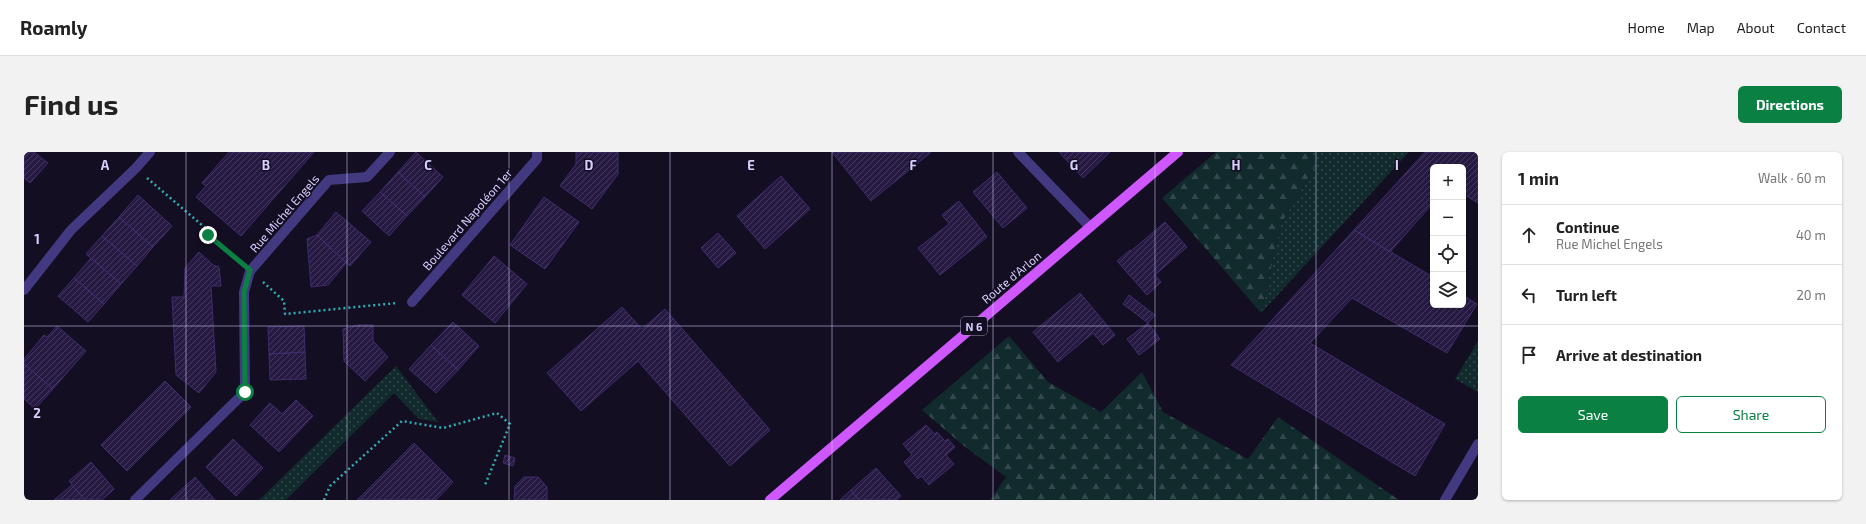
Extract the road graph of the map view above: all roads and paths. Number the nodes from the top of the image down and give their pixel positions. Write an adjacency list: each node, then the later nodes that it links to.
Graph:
1 (150, 152): 6 (street)
2 (390, 152): 8 (street, Rue Michel Engels)
3 (537, 152): 10 (street, Boulevard Napoléon 1er)
4 (1018, 152): 7 (street)
5 (1178, 152): 7 (main road, Route d'Arlon / N 6)
6 (136, 168): 8 (path); 9 (street)
7 (1090, 227): 15 (main road, Route d'Arlon / N 6)
8 (250, 270): 10 (path); 13 (street, Rue Michel Engels)
9 (24, 290)
10 (412, 302)
11 (1478, 444): 16 (street)
12 (485, 485): 14 (path)
13 (135, 500)
14 (324, 500)
15 (770, 500)
16 (1445, 500)

